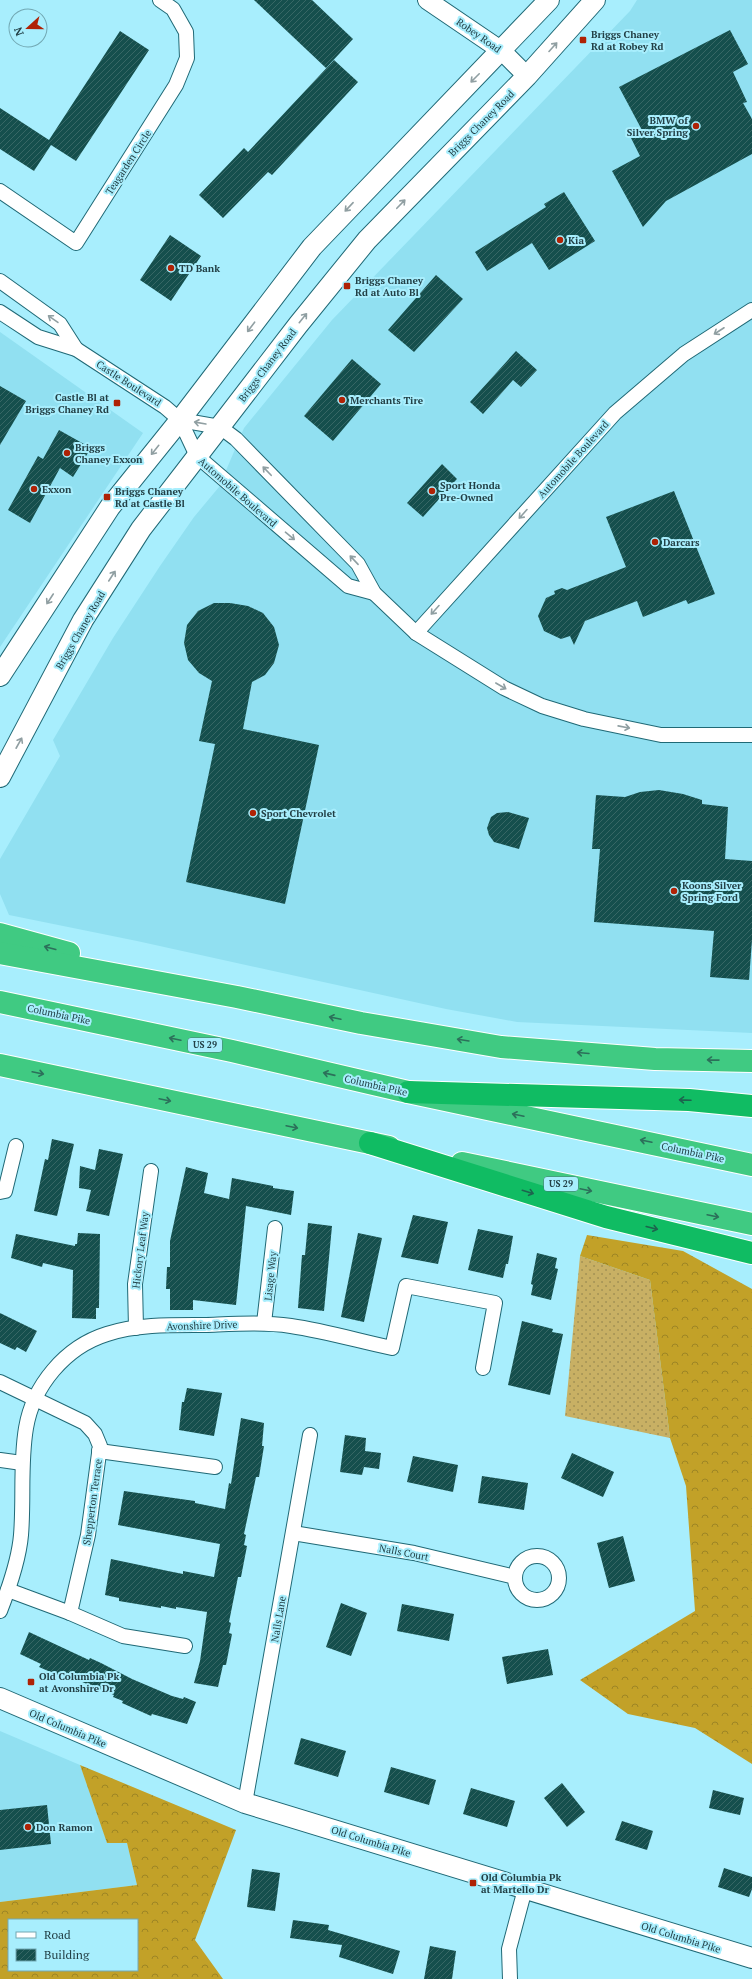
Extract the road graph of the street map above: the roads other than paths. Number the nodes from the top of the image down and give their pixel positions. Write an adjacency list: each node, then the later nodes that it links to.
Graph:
1 (160, 0): 7 (street, Teagarden Circle)
2 (427, 0): 5 (street, Robey Road)
3 (549, 0): 5 (main road)
4 (596, 0): 6 (main road, Briggs Chaney Road, one-way to 4)
5 (502, 51): 6 (street, Robey Road); 12 (main road, one-way to 12)
6 (527, 76): 13 (main road, Briggs Chaney Road, one-way to 6)
7 (0, 192)
8 (0, 281): 11 (street, Castle Boulevard, one-way to 8)
9 (752, 310): 16 (street, Automobile Boulevard, one-way to 16)
10 (0, 312): 11 (street, Castle Boulevard)
11 (76, 349): 12 (street, Castle Boulevard)
12 (180, 420): 13 (street, Automobile Boulevard, one-way to 12); 14 (street, Automobile Boulevard); 17 (main road, one-way to 17)
13 (220, 427): 14 (main road, Briggs Chaney Road); 15 (street, Automobile Boulevard, one-way to 13)
14 (197, 456): 15 (street, Automobile Boulevard, one-way to 15); 19 (main road, Briggs Chaney Road, one-way to 14)
15 (374, 593): 16 (street, Automobile Boulevard)
16 (416, 633): 18 (street, Automobile Boulevard, one-way to 18)
17 (0, 676)
18 (752, 735)
19 (0, 778)
20 (0, 934): 22 (highway, one-way to 20)
21 (0, 953): 22 (highway)
22 (237, 998): 24 (highway, one-way to 22)
23 (0, 1002): 26 (highway, Columbia Pike / US 29, one-way to 23)
24 (752, 1061)
25 (0, 1065): 28 (highway, US 29, one-way to 28)
26 (408, 1092): 27 (highway, one-way to 26); 30 (highway, Columbia Pike / US 29, one-way to 26)
27 (752, 1106)
28 (370, 1144): 33 (highway, US 29, one-way to 33); 35 (highway, one-way to 35)
29 (16, 1146): 32 (street)
30 (752, 1165)
31 (150, 1171): 37 (street, Hickory Leaf Way)
32 (0, 1192)
33 (752, 1224)
34 (275, 1228): 36 (street, Lisage Way)
35 (752, 1253)
36 (264, 1323): 37 (street, Avonshire Drive); 38 (street, Avonshire Drive)
37 (136, 1328): 40 (street, Avonshire Drive)
38 (483, 1368)
39 (0, 1382): 40 (street, Shepperton Terrace)
40 (34, 1399): 42 (street, Shepperton Terrace); 44 (street, Avonshire Drive)
41 (310, 1435): 46 (street, Nalls Lane)
42 (99, 1451): 45 (street); 50 (street, Shepperton Terrace)
43 (0, 1460): 44 (street)
44 (22, 1463): 48 (street, Avonshire Drive)
45 (215, 1467)
46 (293, 1533): 47 (street, Nalls Court); 53 (street, Nalls Lane)
47 (515, 1577)
48 (8, 1590): 49 (street, Avonshire Drive); 50 (street)
49 (0, 1611)
50 (70, 1613): 51 (street)
51 (185, 1646)
52 (0, 1698): 53 (main road, Old Columbia Pike)
53 (246, 1803): 54 (main road, Old Columbia Pike)
54 (526, 1889): 55 (main road, Old Columbia Pike); 56 (street)
55 (752, 1958)
56 (510, 1979)

